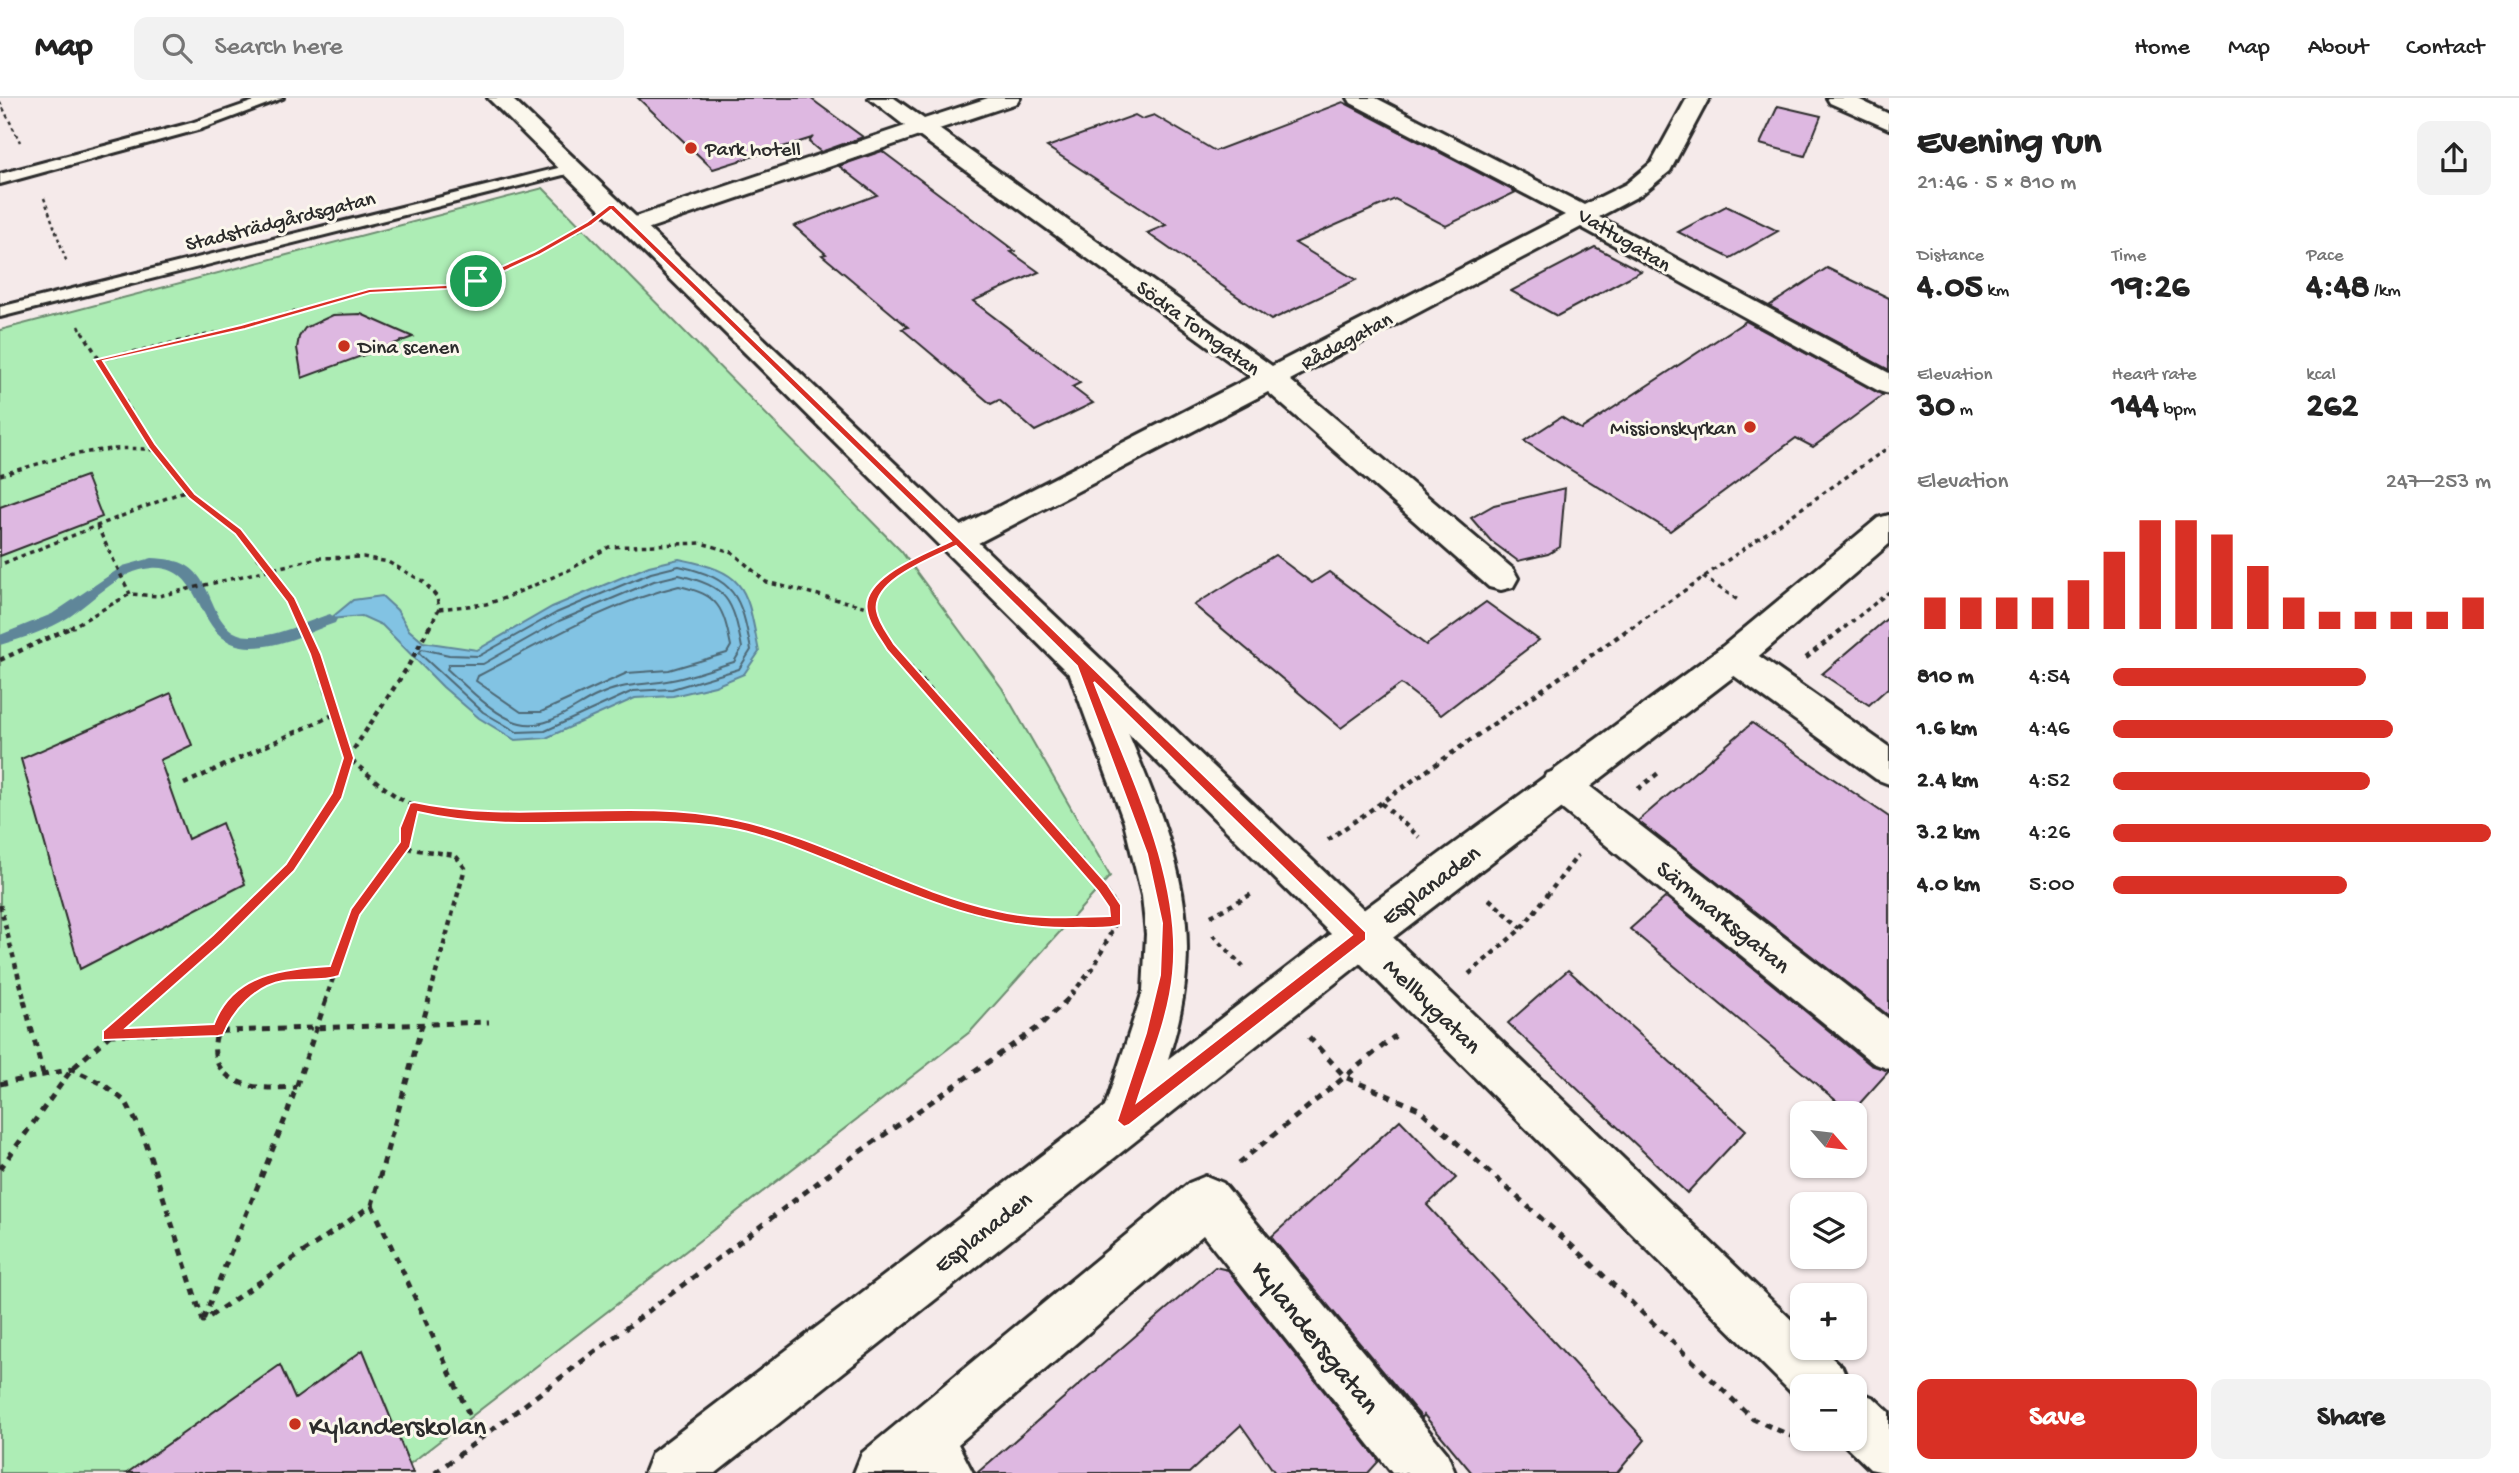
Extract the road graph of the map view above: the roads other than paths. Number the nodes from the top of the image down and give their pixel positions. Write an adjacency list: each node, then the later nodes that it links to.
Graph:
1 (499, 98): 10 (street, Mellbygatan)
2 (880, 98): 9 (street, Södra Torngatan)
3 (1009, 98): 9 (street)
4 (1359, 98): 12 (street, Vattugatan)
5 (1698, 98): 12 (street, Rådagatan)
6 (1838, 98): 8 (street)
7 (270, 99): 11 (lane)
8 (1889, 122)
9 (924, 128): 13 (street); 15 (street, Södra Torngatan)
10 (570, 169): 13 (street, Mellbygatan); 14 (lane, Stadsträdgårdsgatan)
11 (0, 179)
12 (1585, 216): 15 (street, Rådagatan); 16 (street, Vattugatan)
13 (632, 226): 18 (street, Mellbygatan)
14 (0, 312)
15 (1271, 379): 18 (street, Rådagatan); 19 (street, Södra Torngatan)
16 (1889, 385)
17 (1889, 526): 20 (street, Esplanaden)
18 (957, 541): 21 (street, Mellbygatan)
19 (1500, 578)
20 (1734, 657): 22 (street); 23 (street, Esplanaden)
21 (1082, 664): 24 (street, Mellbygatan); 26 (street)
22 (1889, 768)
23 (1560, 785): 24 (street, Esplanaden); 25 (street, Särnmarksgatan)
24 (1362, 936): 26 (street, Esplanaden); 27 (street, Mellbygatan)
25 (1889, 1047)
26 (1124, 1121): 31 (street, Esplanaden)
27 (1811, 1374)
28 (1867, 1443): 29 (street)
29 (1889, 1450)
30 (934, 1456): 32 (street); 33 (street, Kylandersgatan)
31 (672, 1473)
32 (882, 1473)
33 (1427, 1473)

